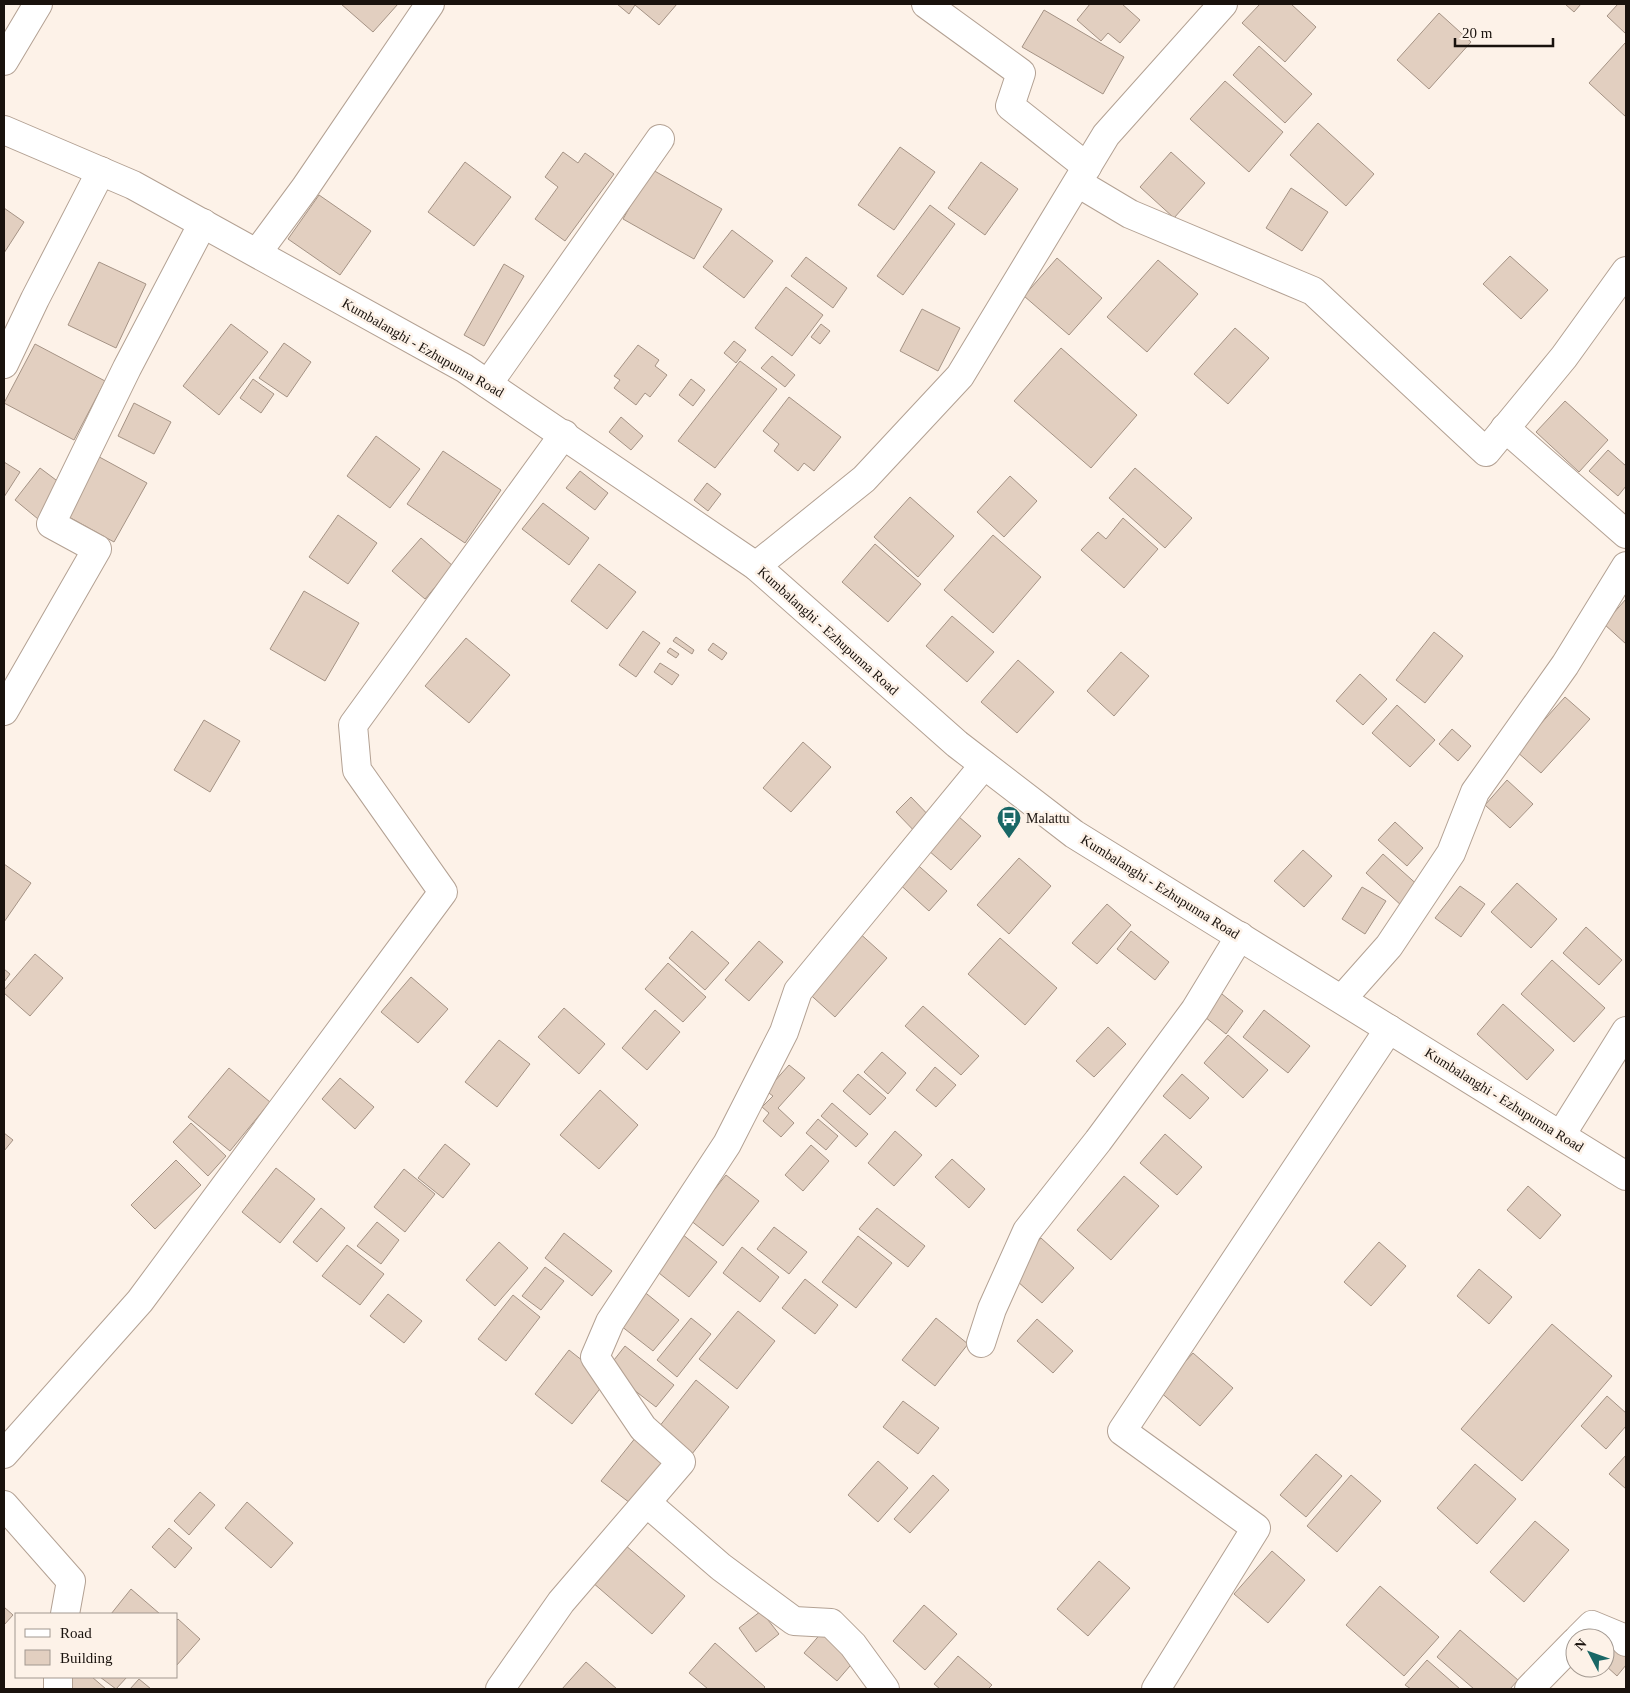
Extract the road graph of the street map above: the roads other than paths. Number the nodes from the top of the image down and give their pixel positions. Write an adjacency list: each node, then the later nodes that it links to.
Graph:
1 (38, 4): 5 (street)
2 (430, 4): 11 (street)
3 (926, 4): 9 (street)
4 (1222, 4): 9 (street)
5 (4, 61)
6 (4, 130): 8 (street, Kumbalanghi - Ezhupunna Road)
7 (660, 138): 14 (street)
8 (101, 172): 10 (street, Kumbalanghi - Ezhupunna Road); 13 (street)
9 (1082, 175): 15 (street); 18 (street)
10 (203, 223): 11 (street, Kumbalanghi - Ezhupunna Road); 20 (street)
11 (258, 253): 14 (street, Kumbalanghi - Ezhupunna Road)
12 (1626, 272): 15 (street)
13 (4, 364)
14 (488, 384): 16 (street, Kumbalanghi - Ezhupunna Road)
15 (1505, 428): 17 (street)
16 (564, 434): 18 (street, Kumbalanghi - Ezhupunna Road); 29 (street)
17 (1626, 534)
18 (756, 566): 21 (street, Kumbalanghi - Ezhupunna Road)
19 (1626, 566): 23 (street)
20 (4, 711)
21 (984, 765): 22 (street, Kumbalanghi - Ezhupunna Road); 30 (street)
22 (1240, 936): 23 (street, Kumbalanghi - Ezhupunna Road); 28 (street)
23 (1342, 999): 24 (street, Kumbalanghi - Ezhupunna Road)
24 (1388, 1029): 26 (street, Kumbalanghi - Ezhupunna Road); 38 (street)
25 (1626, 1031): 26 (street)
26 (1561, 1135): 27 (street, Kumbalanghi - Ezhupunna Road)
27 (1626, 1176)
28 (981, 1343)
29 (4, 1454)
30 (647, 1503): 36 (street); 37 (street)
31 (4, 1505): 32 (street)
32 (65, 1613)
33 (1615, 1634): 34 (street)
34 (1626, 1642)
35 (1565, 1652): 39 (street)
36 (500, 1689)
37 (885, 1689)
38 (1158, 1689)
39 (1529, 1689)

